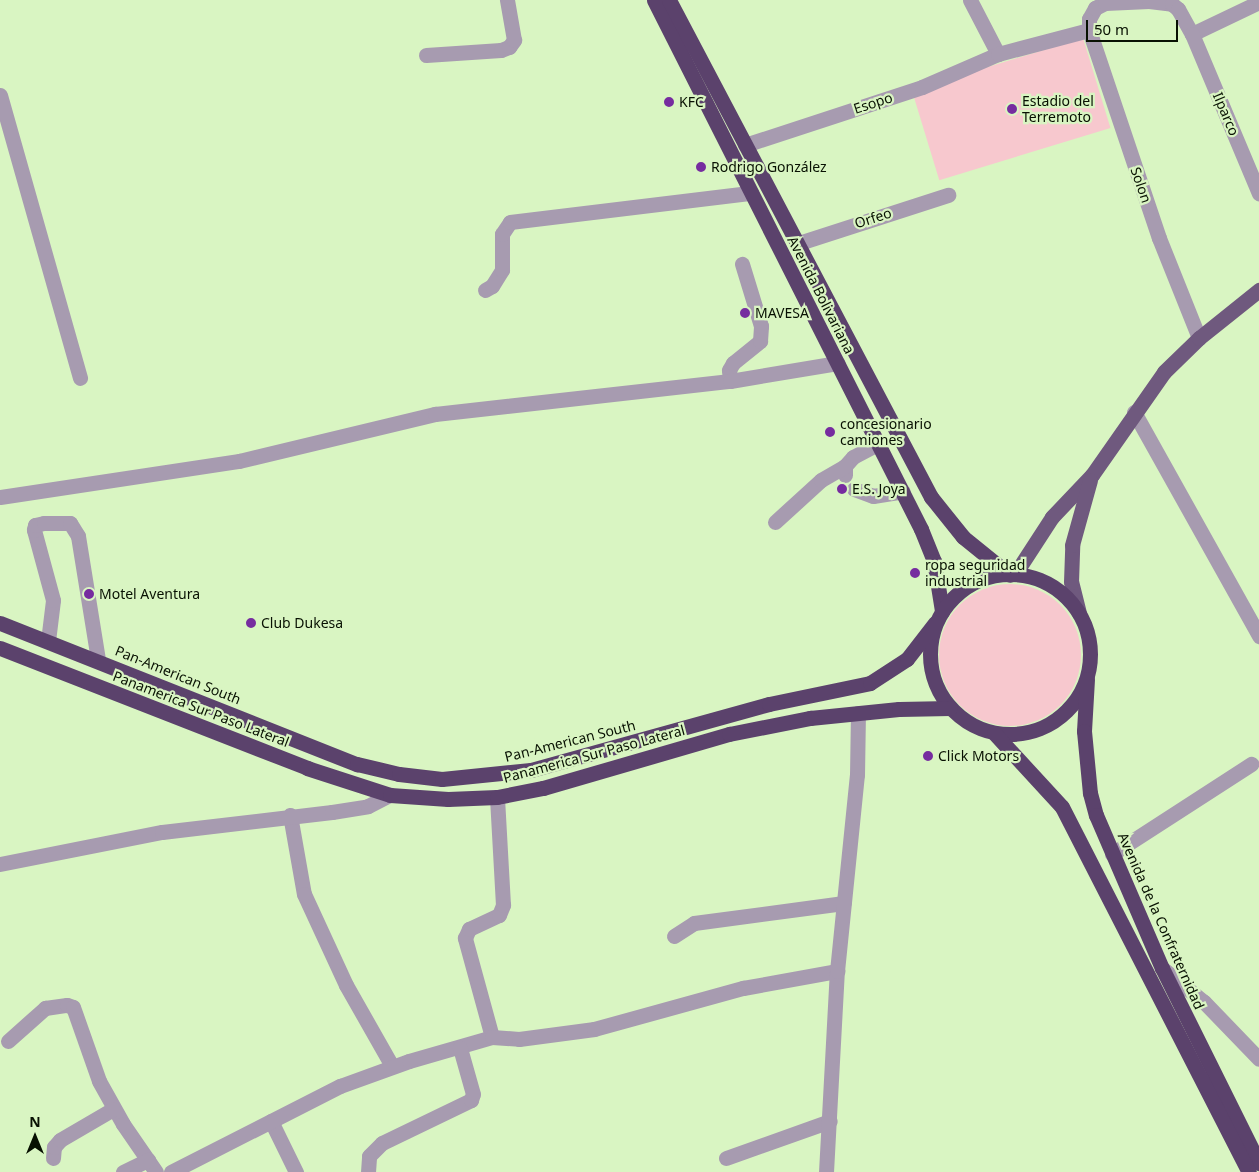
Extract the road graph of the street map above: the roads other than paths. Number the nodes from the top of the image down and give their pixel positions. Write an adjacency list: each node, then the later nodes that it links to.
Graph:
1 (507, 0): 9 (street)
2 (654, 0): 12 (highway, Avenida Bolivariana)
3 (669, 0): 11 (highway, Avenida Bolivariana)
4 (970, 0): 8 (street)
5 (1259, 2): 7 (street)
6 (1089, 30): 7 (street, Ilparco); 8 (street, Esopo); 19 (street, Solon)
7 (1192, 34): 13 (street, Ilparco)
8 (998, 54): 11 (street, Esopo)
9 (426, 55)
10 (0, 95): 21 (street)
11 (745, 145): 15 (highway, Avenida Bolivariana)
12 (751, 192): 17 (street); 20 (highway, Avenida Bolivariana)
13 (1259, 193)
14 (948, 195): 15 (street, Orfeo)
15 (799, 243): 30 (highway, Avenida Bolivariana)
16 (742, 264): 22 (street)
17 (485, 290)
18 (1259, 290): 19 (main road)
19 (1199, 338): 23 (main road)
20 (837, 363): 22 (street); 24 (highway, Avenida Bolivariana)
21 (80, 378)
22 (730, 381): 28 (street)
23 (1134, 412): 25 (main road); 34 (street)
24 (879, 443): 27 (highway, Avenida Bolivariana); 29 (street)
25 (1092, 475): 30 (main road); 31 (main road)
26 (854, 489): 27 (street)
27 (903, 491): 32 (highway, Avenida Bolivariana)
28 (0, 497)
29 (775, 522)
30 (1012, 574): 31 (highway); 32 (highway)
31 (1079, 613): 38 (highway)
32 (939, 617): 37 (highway, Pan-American South); 39 (highway)
33 (0, 623): 35 (highway, Pan-American South)
34 (1259, 636)
35 (48, 641): 37 (highway, Pan-American South); 37 (street)
36 (0, 648): 43 (highway, Panamerica Sur Paso Lateral)
37 (98, 660)
38 (1086, 679): 41 (highway); 46 (highway, Avenida de la Confraternidad)
39 (950, 708): 40 (highway, Panamerica Sur Paso Lateral); 41 (highway)
40 (858, 712): 44 (highway, Panamerica Sur Paso Lateral); 48 (street)
41 (994, 733): 69 (highway)
42 (1251, 764): 46 (street)
43 (390, 795): 44 (highway, Panamerica Sur Paso Lateral); 45 (street)
44 (497, 797): 52 (street)
45 (290, 816): 47 (street); 56 (street)
46 (1112, 854): 50 (highway, Avenida de la Confraternidad)
47 (0, 864)
48 (844, 903): 49 (street); 51 (street)
49 (674, 936)
50 (1162, 968): 55 (street); 62 (highway, Avenida de la Confraternidad)
51 (836, 971): 52 (street); 59 (street)
52 (492, 1036): 54 (street)
53 (8, 1041): 57 (street)
54 (460, 1048): 56 (street); 67 (street)
55 (1259, 1059)
56 (392, 1066): 58 (street)
57 (113, 1109): 60 (street); 63 (street)
58 (271, 1121): 65 (street); 66 (street)
59 (830, 1121): 61 (street); 68 (street)
60 (53, 1158)
61 (726, 1158)
62 (1259, 1163)
63 (152, 1166): 64 (street)
64 (123, 1172)
65 (171, 1172)
66 (296, 1172)
67 (368, 1172)
68 (826, 1172)
69 (1248, 1172)

